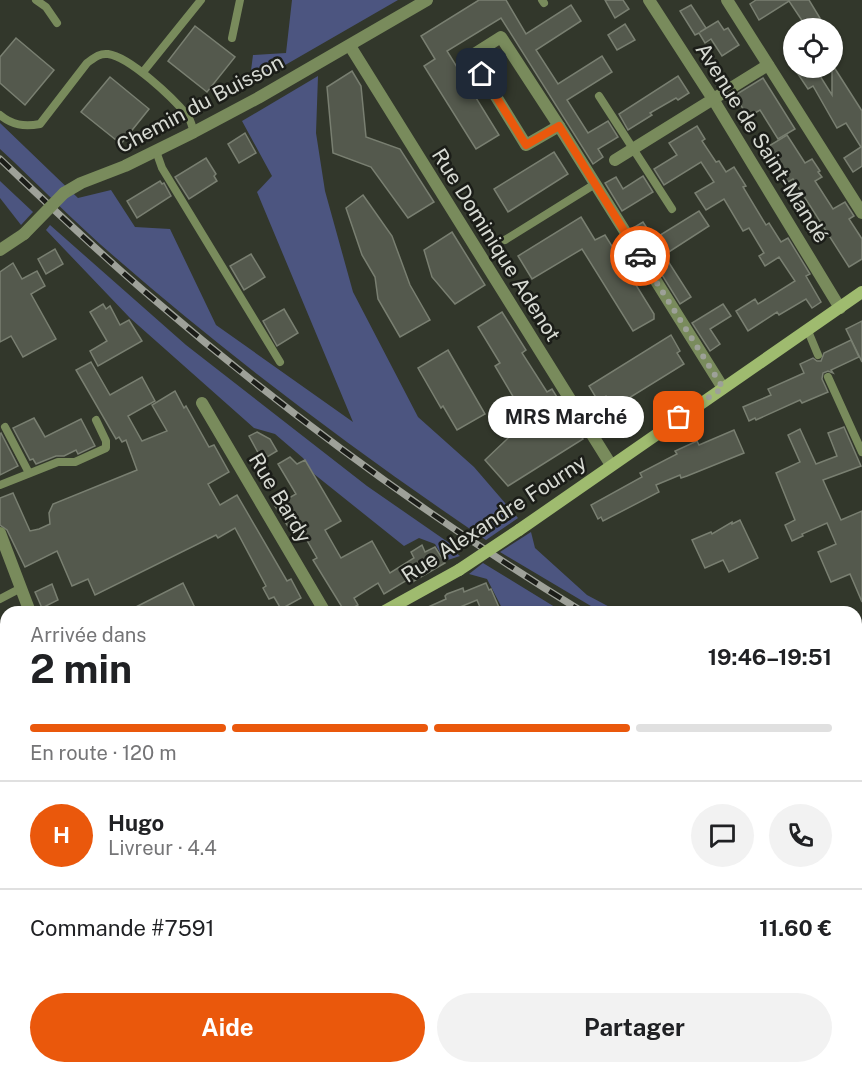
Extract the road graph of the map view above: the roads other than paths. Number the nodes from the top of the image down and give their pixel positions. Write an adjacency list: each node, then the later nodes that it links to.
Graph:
1 (36, 0): 7 (lane)
2 (201, 0): 11 (lane)
3 (240, 0): 8 (lane)
4 (427, 0): 9 (street, Chemin du Buisson)
5 (649, 0): 13 (street, Avenue de Saint-Mandé)
6 (727, 0): 10 (street)
7 (57, 23)
8 (232, 38)
9 (350, 46): 16 (street, Chemin du Buisson); 36 (street, Rue Dominique Adenot)
10 (768, 65): 13 (street); 22 (street)
11 (143, 72): 14 (lane); 16 (lane)
12 (599, 96): 17 (lane)
13 (713, 99): 17 (street); 26 (street, Avenue de Saint-Mandé)
14 (0, 115)
15 (559, 126): 15 (street); 20 (street)
16 (194, 132): 18 (street, Chemin du Buisson)
17 (634, 149): 19 (street); 21 (lane)
18 (156, 151): 24 (street, Chemin du Buisson, bridge); 29 (lane)
19 (615, 160)
20 (595, 184): 23 (lane); 31 (street)
21 (672, 209)
22 (862, 213)
23 (505, 240)
24 (0, 250)
25 (862, 292): 26 (street, Rue Alexandre Fourny)
26 (840, 308): 27 (street, Rue Alexandre Fourny)
27 (808, 331): 28 (lane); 31 (street, Rue Alexandre Fourny)
28 (818, 355)
29 (280, 362)
30 (828, 377): 35 (lane)
31 (723, 388): 36 (street, Rue Alexandre Fourny)
32 (202, 403): 43 (street, Rue Bardy)
33 (96, 420): 37 (lane)
34 (5, 427): 37 (lane)
35 (862, 452)
36 (611, 465): 44 (street, Rue Alexandre Fourny, bridge)
37 (29, 473): 38 (lane)
38 (0, 485)
39 (0, 533): 40 (street)
40 (21, 588): 41 (lane); 42 (street)
41 (0, 600)
42 (28, 606)
43 (321, 606)
44 (396, 606)

